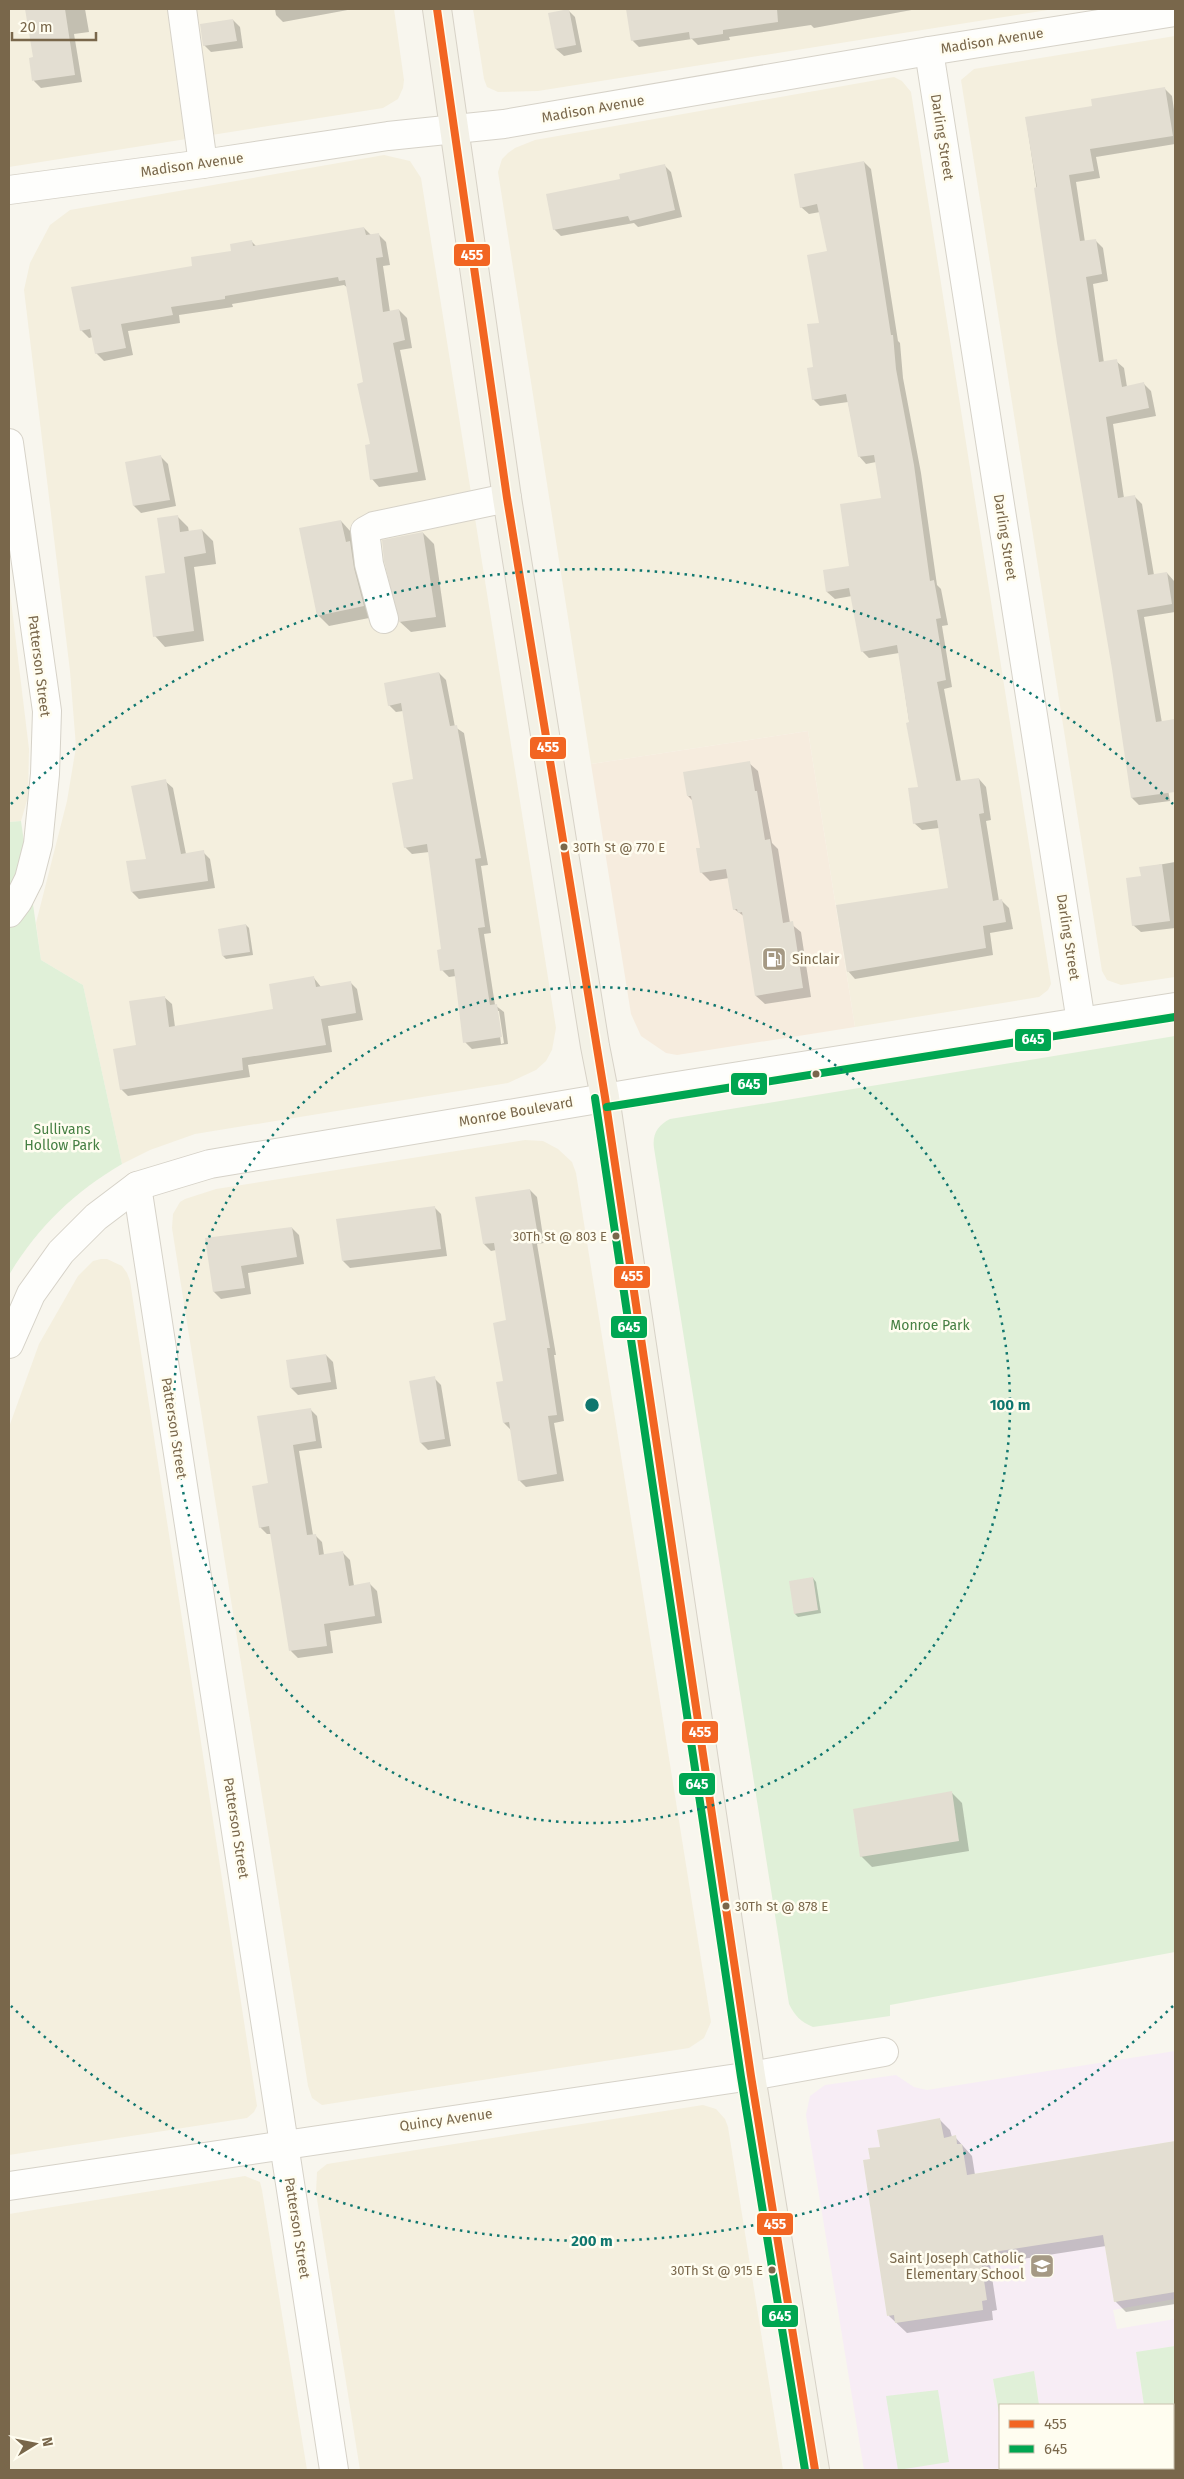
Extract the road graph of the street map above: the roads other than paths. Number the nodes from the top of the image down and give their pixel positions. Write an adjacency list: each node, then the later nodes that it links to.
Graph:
1 (182, 9): 6 (street)
2 (437, 9): 5 (main road)
3 (1175, 12): 4 (street, Madison Avenue)
4 (929, 51): 5 (street, Madison Avenue); 13 (street, Darling Street)
5 (456, 129): 6 (street, Madison Avenue); 9 (main road)
6 (204, 164): 7 (street, Madison Avenue)
7 (9, 190)
8 (9, 443): 11 (street, Patterson Street)
9 (507, 498): 10 (street); 14 (main road)
10 (384, 619)
11 (9, 913)
12 (1175, 1007): 13 (street, Monroe Boulevard)
13 (1081, 1022): 14 (street, Monroe Boulevard)
14 (606, 1097): 15 (street, Monroe Boulevard); 18 (main road)
15 (137, 1186): 16 (street, Monroe Boulevard); 19 (street, Patterson Street)
16 (9, 1344)
17 (884, 2052): 18 (street, Quincy Avenue)
18 (751, 2076): 19 (street, Quincy Avenue); 22 (main road)
19 (284, 2144): 20 (street, Quincy Avenue); 21 (street, Patterson Street)
20 (9, 2186)
21 (334, 2470)
22 (815, 2470)

